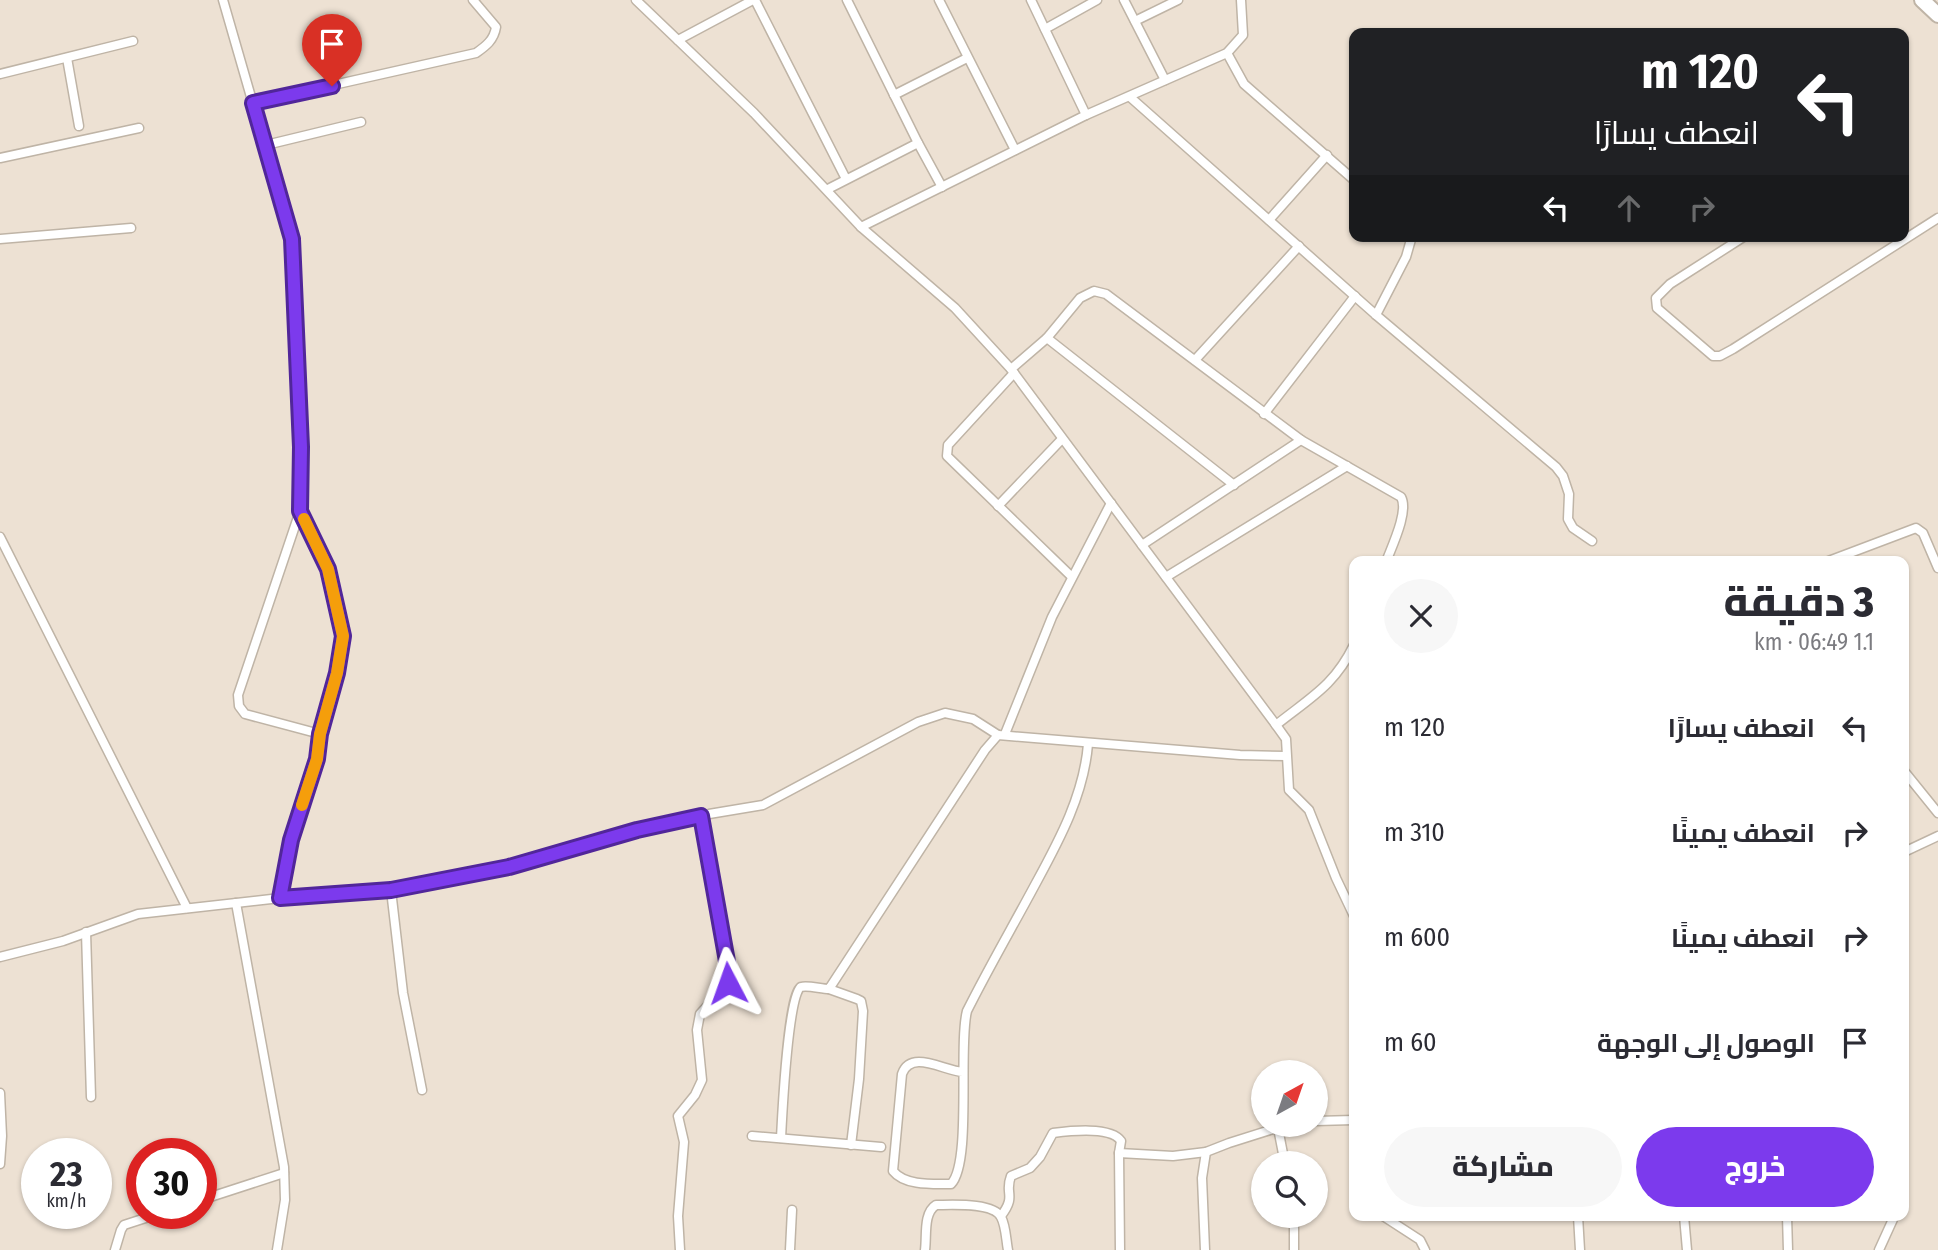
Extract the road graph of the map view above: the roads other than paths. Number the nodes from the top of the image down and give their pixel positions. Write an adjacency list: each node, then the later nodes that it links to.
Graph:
1 (223, 0): 25 (street)
2 (473, 0): 25 (street)
3 (636, 0): 16 (street)
4 (754, 0): 16 (street); 36 (street)
5 (847, 0): 23 (street)
6 (939, 0): 20 (street)
7 (1031, 0): 15 (street)
8 (1097, 0): 15 (street)
9 (1124, 0): 14 (street)
10 (1178, 0): 14 (street)
11 (1241, 0): 18 (street)
12 (1922, 0): 13 (highway)
13 (1938, 15)
14 (1135, 22): 22 (street)
15 (1045, 29): 26 (street)
16 (678, 40): 38 (street)
17 (133, 41): 19 (street)
18 (1227, 52): 22 (street); 33 (street)
19 (67, 58): 21 (street); 28 (street)
20 (967, 58): 23 (street); 32 (street)
21 (0, 74)
22 (1165, 80): 24 (street)
23 (894, 95): 30 (street)
24 (1130, 97): 26 (street); 40 (street)
25 (253, 103): 31 (street)
26 (1086, 116): 32 (street)
27 (361, 122): 31 (street)
28 (79, 126)
29 (139, 128): 34 (street)
30 (918, 144): 36 (street); 37 (street)
31 (265, 145): 61 (street)
32 (1015, 150): 37 (street)
33 (1327, 155): 35 (street); 40 (street)
34 (0, 159)
35 (1349, 175)
36 (846, 179): 38 (street)
37 (942, 187): 41 (street)
38 (828, 189): 41 (street)
39 (1938, 218): 43 (street)
40 (1269, 220): 48 (street)
41 (862, 227): 53 (street)
42 (131, 228): 44 (street)
43 (1909, 237)
44 (0, 239)
45 (1410, 242): 50 (street)
46 (1736, 242): 47 (street)
47 (1900, 242)
48 (1299, 246): 49 (street); 52 (street)
49 (1355, 296): 50 (street); 54 (street)
50 (1376, 315): 63 (street)
51 (1047, 338): 52 (street); 53 (street); 58 (street)
52 (1195, 360): 54 (street)
53 (1012, 371): 55 (street); 60 (street)
54 (1264, 414): 56 (street)
55 (1062, 439): 59 (street); 60 (street)
56 (1301, 440): 57 (street); 58 (street)
57 (1347, 466): 65 (street); 69 (street)
58 (1234, 485): 64 (street)
59 (1111, 503): 64 (street); 68 (street)
60 (998, 506): 68 (street)
61 (300, 511): 72 (street); 72 (street)
62 (0, 537): 85 (street)
63 (1592, 541)
64 (1142, 545): 69 (street)
65 (1388, 556)
66 (1842, 556): 67 (street)
67 (1938, 568)
68 (1072, 577): 73 (street)
69 (1166, 577): 71 (street)
70 (1349, 655): 71 (street)
71 (1276, 725): 75 (street)
72 (320, 734): 82 (street)
73 (1002, 734): 74 (street); 78 (street); 88 (street)
74 (1088, 744): 75 (street); 89 (street)
75 (1286, 756): 84 (street)
76 (1909, 777): 77 (street)
77 (1938, 813)
78 (701, 816): 81 (street); 116 (street)
79 (1938, 836): 80 (street)
80 (1909, 850)
81 (391, 890): 82 (street); 90 (street)
82 (280, 898): 83 (street)
83 (236, 903): 85 (street); 103 (street)
84 (1349, 905)
85 (187, 908): 86 (street)
86 (86, 932): 87 (street); 92 (street)
87 (0, 957)
88 (828, 989): 97 (street); 98 (street)
89 (963, 1072): 89 (street)
90 (422, 1090)
91 (0, 1093): 102 (street)
92 (92, 1097)
93 (1349, 1120): 94 (street)
94 (1328, 1121)
95 (752, 1136): 97 (street)
96 (1251, 1136): 100 (street)
97 (781, 1138): 98 (street)
98 (851, 1145): 99 (street)
99 (881, 1147)
100 (1206, 1152): 101 (street); 121 (street)
101 (1119, 1153): 106 (street); 120 (street)
102 (0, 1164)
103 (284, 1173): 104 (street); 115 (street)
104 (217, 1195)
105 (792, 1210): 117 (street)
106 (1001, 1216): 118 (street); 119 (street)
107 (1391, 1221): 123 (street)
108 (1578, 1221): 124 (street)
109 (1684, 1221): 125 (street)
110 (1787, 1221): 126 (street)
111 (1892, 1221): 127 (street)
112 (126, 1224): 114 (street)
113 (1294, 1228): 122 (street)
114 (115, 1250)
115 (277, 1250)
116 (680, 1250)
117 (790, 1250)
118 (926, 1250)
119 (1008, 1250)
120 (1119, 1250)
121 (1205, 1250)
122 (1294, 1250)
123 (1425, 1250)
124 (1580, 1250)
125 (1687, 1250)
126 (1787, 1250)
127 (1879, 1250)

